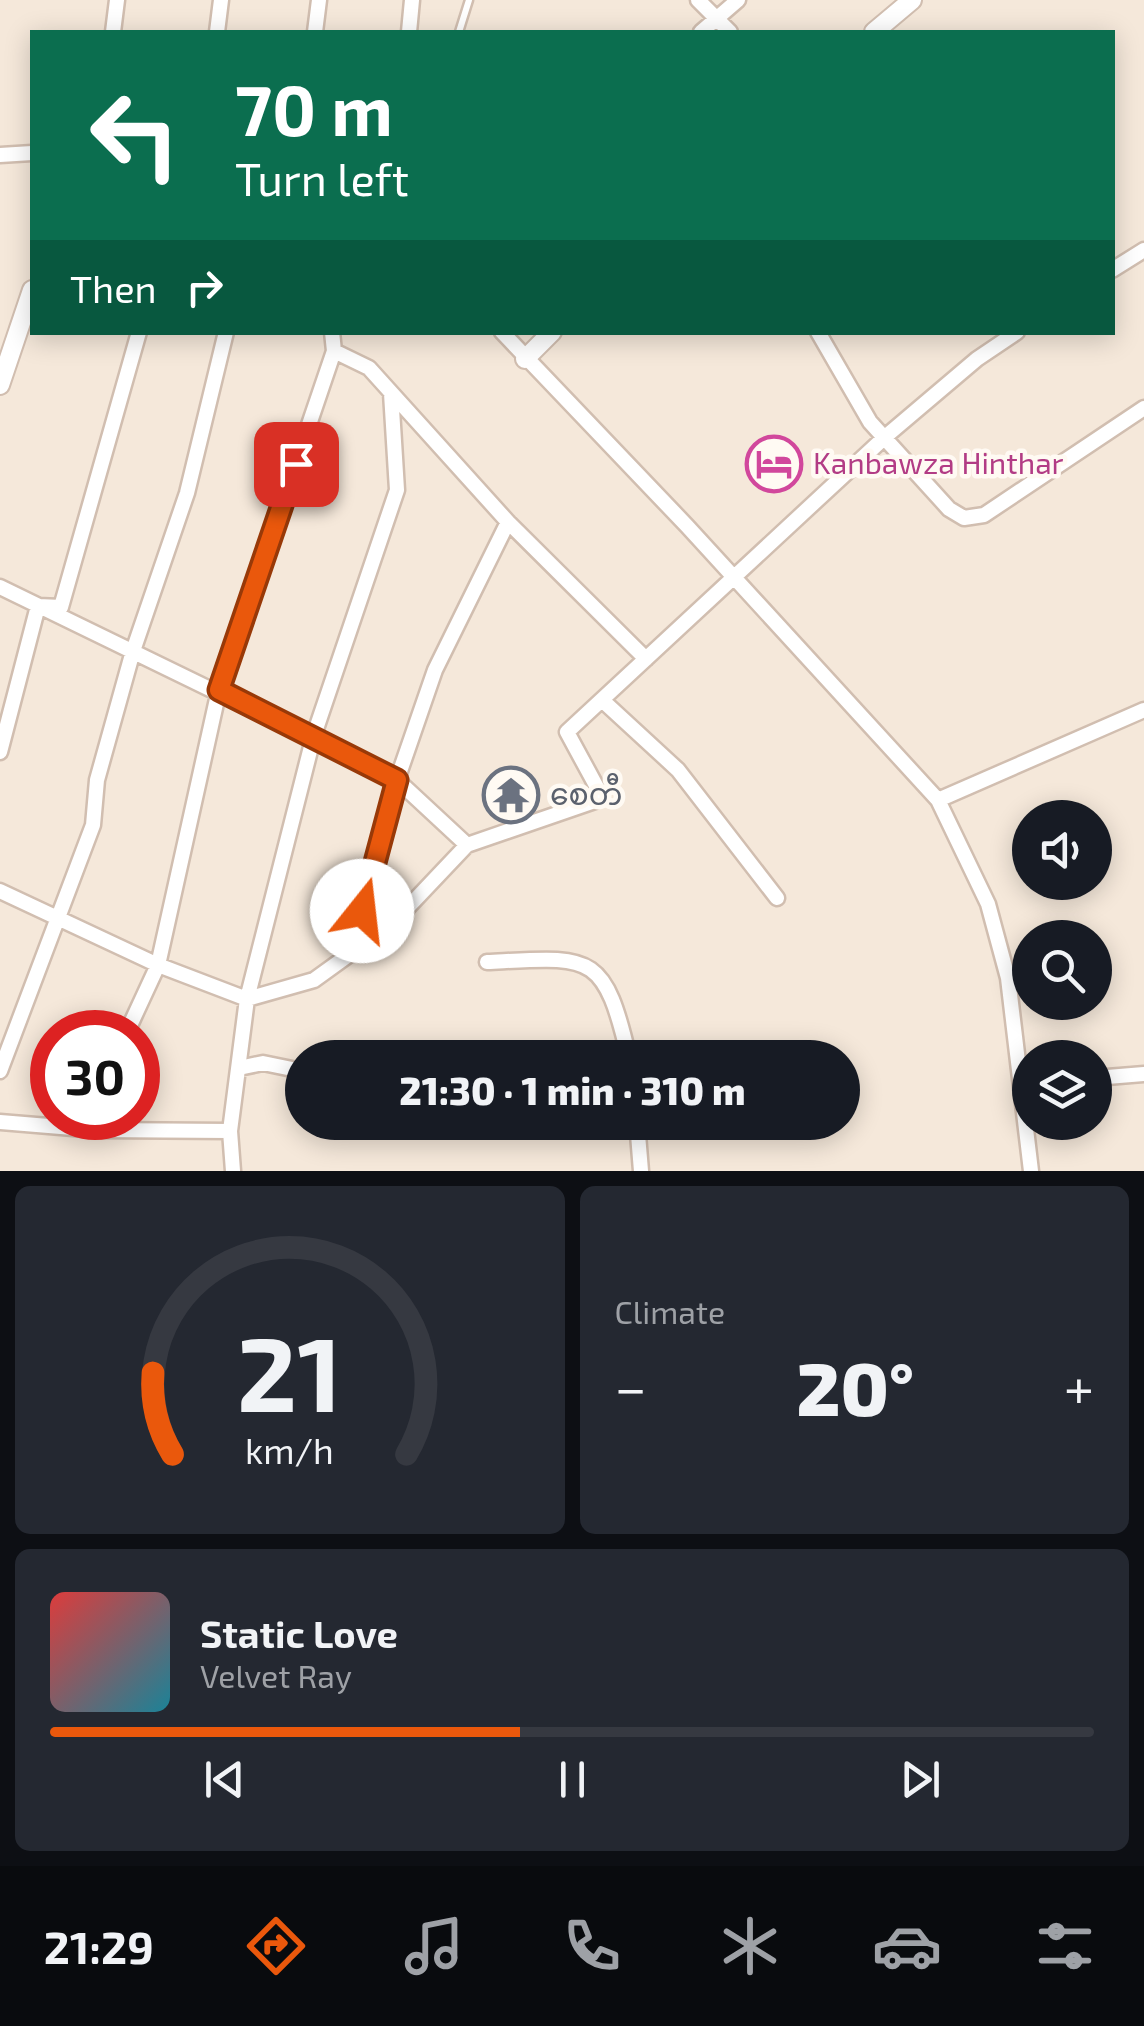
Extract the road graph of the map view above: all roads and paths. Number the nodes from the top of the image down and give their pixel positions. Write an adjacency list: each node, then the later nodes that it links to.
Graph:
1 (117, 0): 10 (street)
2 (221, 0): 11 (street)
3 (318, 0): 12 (street)
4 (412, 0): 13 (street)
5 (469, 0): 14 (lane)
6 (698, 0): 9 (street)
7 (738, 0): 9 (street)
8 (912, 0): 17 (street)
9 (717, 18): 15 (street); 16 (street)
10 (112, 30)
11 (217, 30)
12 (315, 30)
13 (409, 30)
14 (460, 30)
15 (703, 30)
16 (728, 30)
17 (876, 30)
18 (30, 153): 19 (street)
19 (0, 154)
20 (1144, 250): 21 (street)
21 (1115, 268)
22 (30, 296): 32 (street)
23 (137, 335): 39 (street)
24 (225, 335): 40 (street)
25 (332, 335): 30 (street)
26 (505, 335): 31 (street)
27 (549, 335): 31 (street)
28 (820, 335): 35 (street)
29 (1012, 335): 35 (street)
30 (334, 351): 33 (street); 42 (street)
31 (525, 358): 37 (street)
32 (0, 385)
33 (392, 394): 36 (street); 45 (street)
34 (1144, 408): 35 (street)
35 (885, 436): 37 (street)
36 (508, 522): 41 (street); 47 (street)
37 (730, 576): 41 (street); 48 (street)
38 (0, 587): 39 (street)
39 (38, 606): 40 (street); 46 (street)
40 (133, 651): 42 (street); 53 (street)
41 (646, 660): 43 (street)
42 (219, 690): 45 (street); 55 (street)
43 (602, 700): 49 (street); 51 (street)
44 (1144, 710): 48 (street)
45 (313, 740): 47 (street); 56 (street)
46 (0, 752)
47 (397, 780): 49 (street); 52 (street)
48 (938, 800): 59 (street)
49 (468, 845): 52 (street)
50 (0, 891): 53 (street)
51 (777, 898)
52 (362, 911): 56 (street)
53 (56, 919): 55 (street); 62 (street)
54 (487, 962): 58 (street)
55 (158, 965): 56 (street); 57 (street)
56 (248, 999): 60 (street)
57 (137, 1010)
58 (625, 1040)
59 (1019, 1040)
60 (238, 1068): 61 (street); 68 (street)
61 (285, 1068)
62 (0, 1071)
63 (1144, 1074): 64 (street)
64 (1112, 1077)
65 (0, 1122): 66 (street)
66 (30, 1123)
67 (160, 1127): 68 (street)
68 (230, 1131): 71 (street)
69 (638, 1140): 72 (street)
70 (1029, 1140): 73 (street)
71 (233, 1171)
72 (641, 1171)
73 (1031, 1171)

